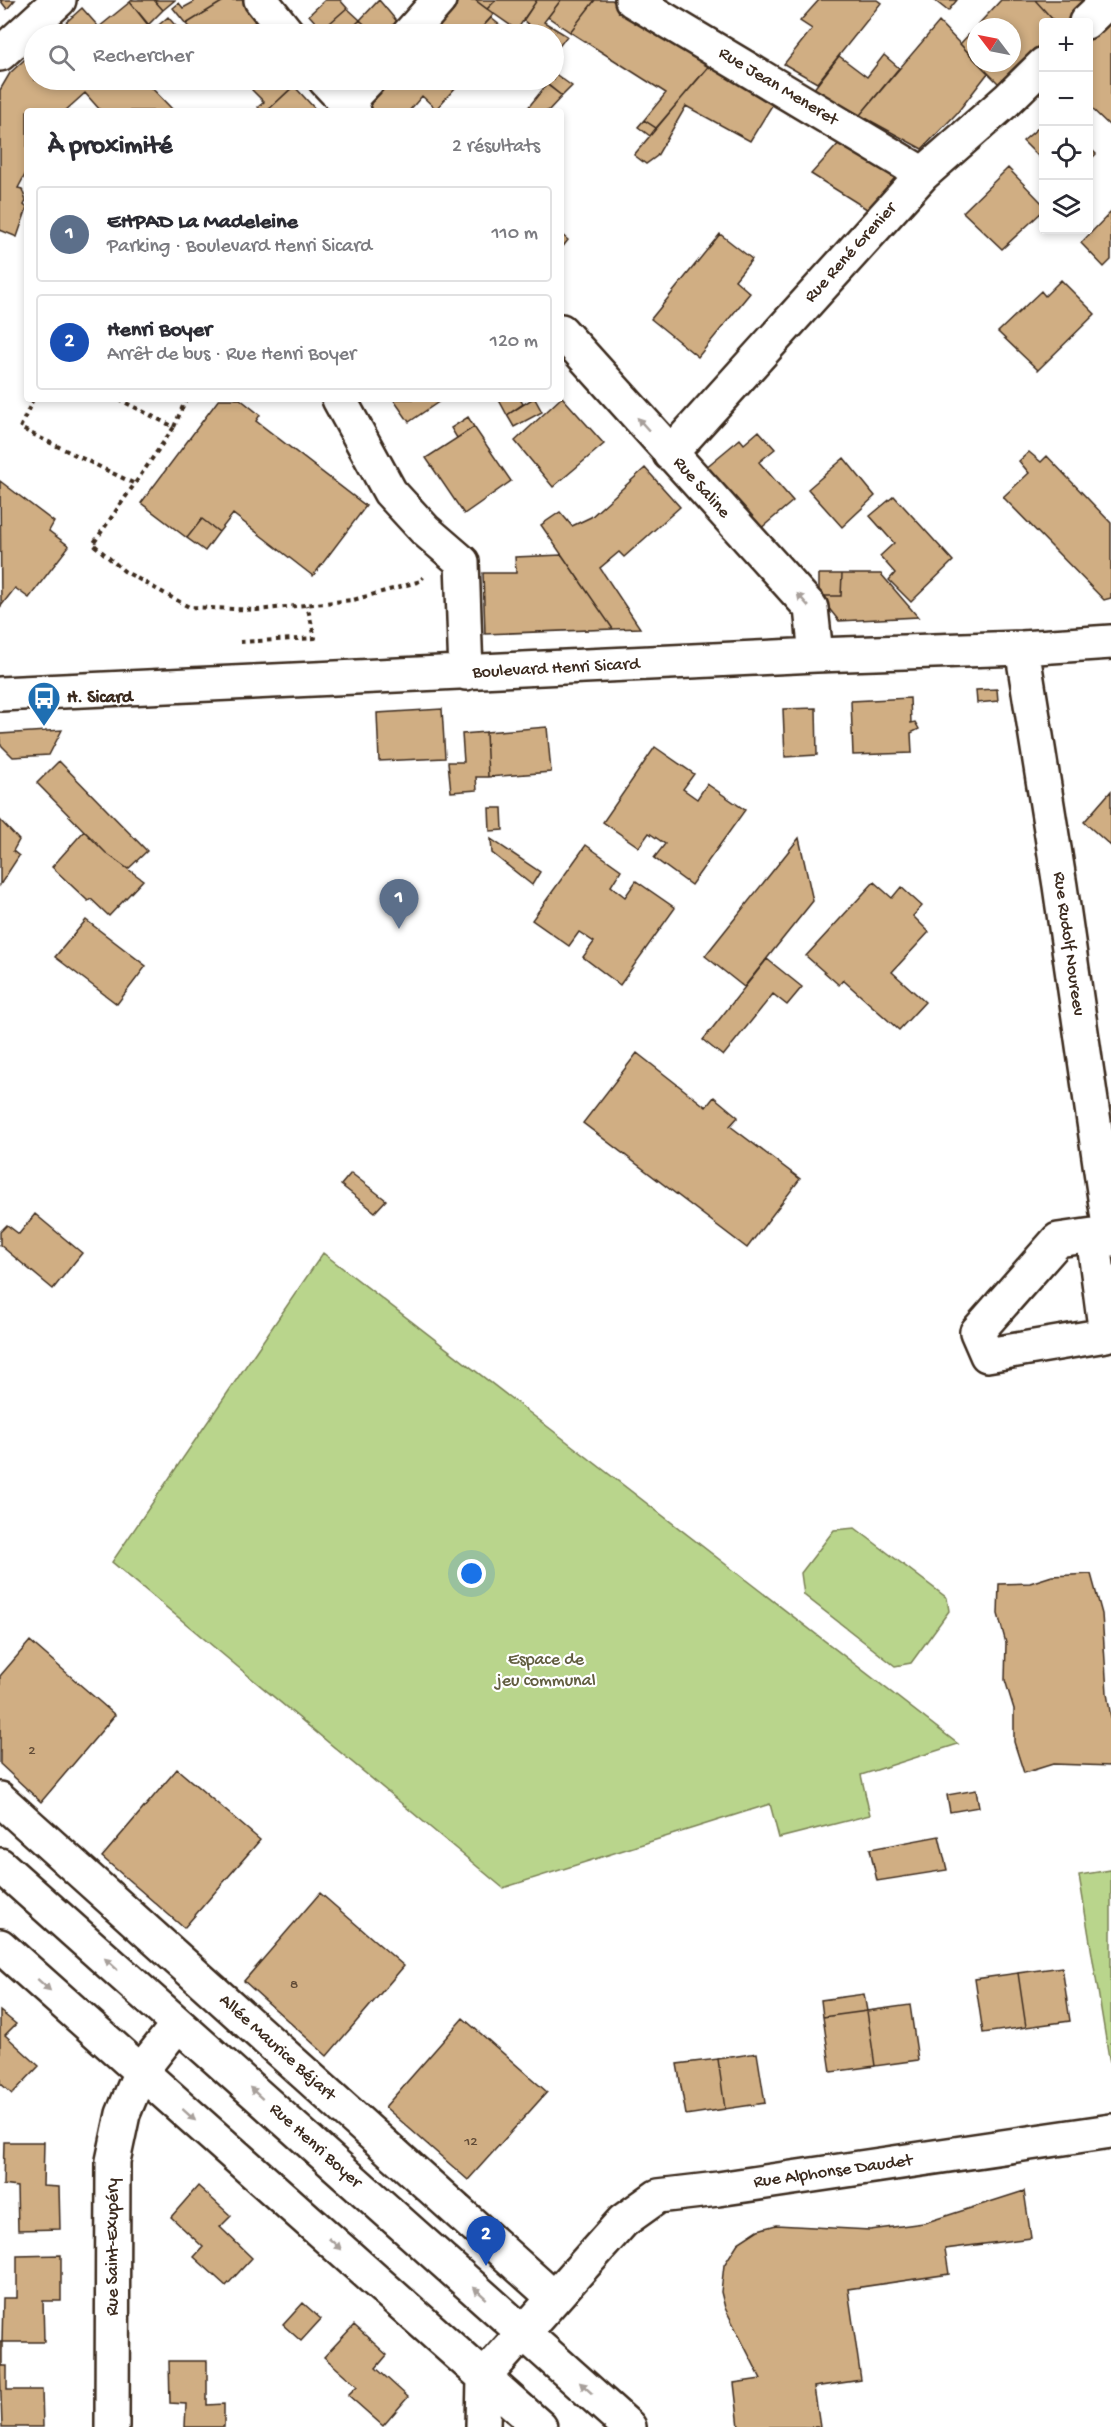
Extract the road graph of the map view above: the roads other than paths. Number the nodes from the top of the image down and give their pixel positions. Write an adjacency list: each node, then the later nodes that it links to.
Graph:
1 (59, 0): 7 (street)
2 (261, 0): 8 (street)
3 (439, 0): 9 (street)
4 (632, 0): 13 (street, Rue Jean Meneret)
5 (1108, 0): 6 (street)
6 (1090, 18)
7 (33, 24)
8 (280, 24)
9 (418, 24)
10 (24, 32): 11 (street)
11 (0, 54)
12 (1039, 69): 13 (street, Rue René Grenier)
13 (923, 174): 16 (street, Rue René Grenier)
14 (564, 334): 16 (street, Rue Saline, one-way to 14)
15 (341, 402): 20 (street)
16 (670, 454): 19 (street, Rue Saline, one-way to 16)
17 (1111, 642): 18 (street, Boulevard Henri Sicard)
18 (1022, 648): 19 (street, Boulevard Henri Sicard); 22 (street, Rue Rudolf Noureev)
19 (816, 655): 20 (street, Boulevard Henri Sicard)
20 (466, 673): 21 (street, Boulevard Henri Sicard)
21 (0, 694)
22 (1111, 1240)
23 (0, 1799): 29 (street, Allée Maurice Béjart)
24 (0, 1865): 26 (street, Rue Henri Boyer, one-way to 24)
25 (0, 1946): 27 (street, one-way to 27)
26 (178, 2024): 27 (street, Rue Saint-Exupéry); 30 (street, Rue Henri Boyer, one-way to 26)
27 (141, 2071): 31 (street, one-way to 31); 32 (street, Rue Saint-Exupéry)
28 (1111, 2131): 29 (street, Rue Alphonse Daudet)
29 (554, 2298): 30 (street, Rue Alphonse Daudet)
30 (524, 2332): 31 (street, Rue Alphonse Daudet); 35 (street, Rue Henri Boyer, one-way to 30)
31 (484, 2377): 33 (street); 34 (street)
32 (112, 2427)
33 (483, 2427)
34 (540, 2427)
35 (630, 2427)

